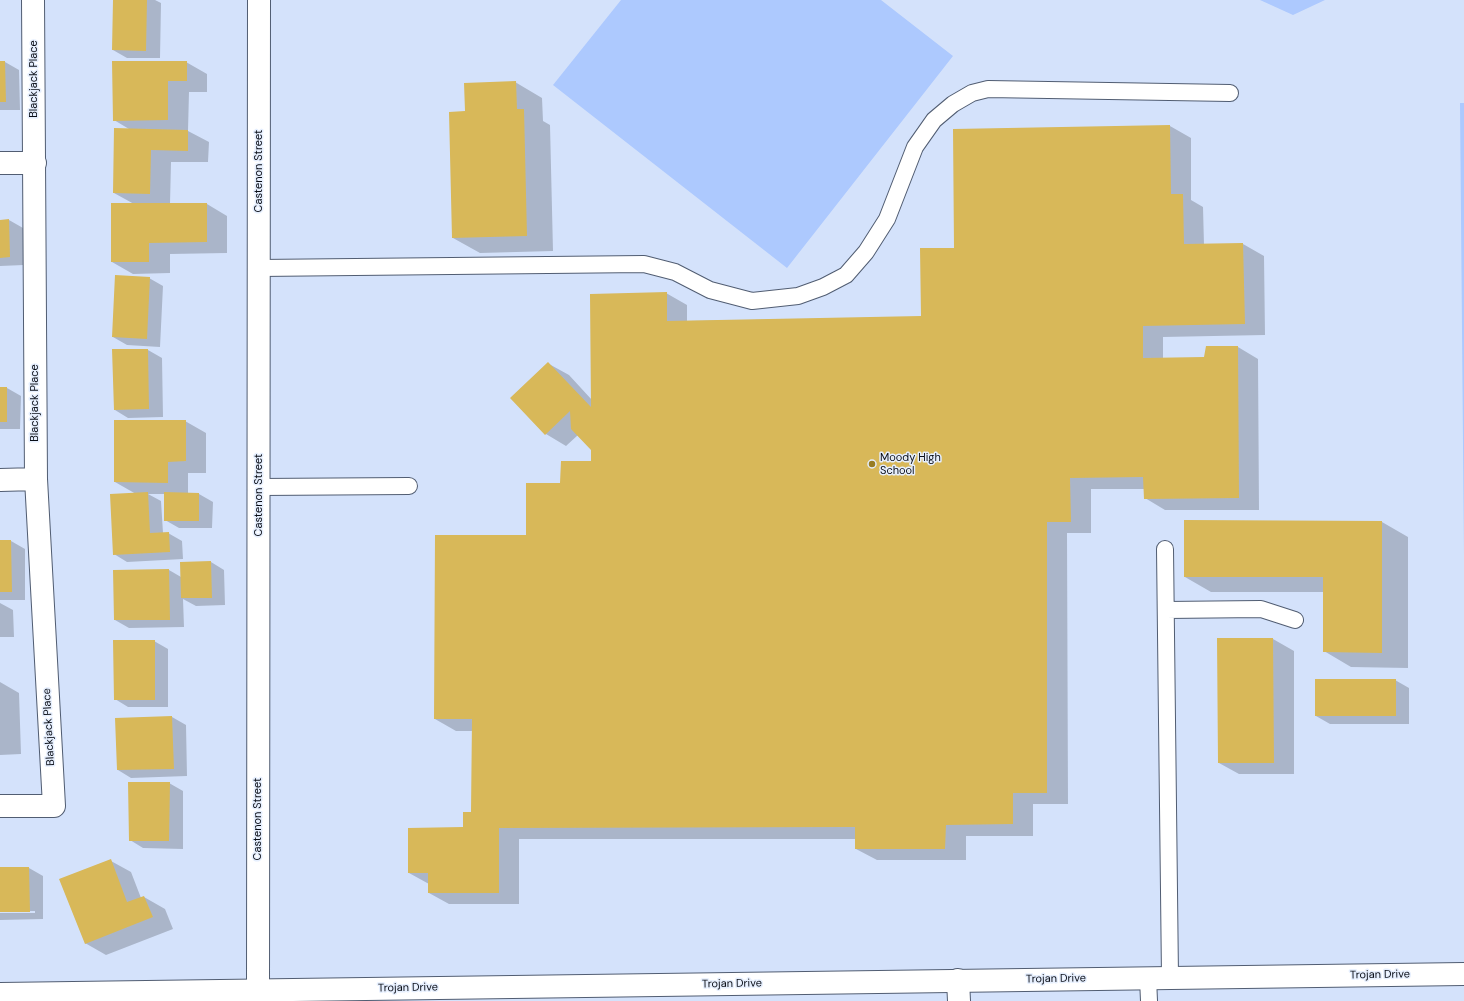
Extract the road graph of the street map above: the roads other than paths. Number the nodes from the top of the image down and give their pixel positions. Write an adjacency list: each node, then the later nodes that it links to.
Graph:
1 (34, 0): 5 (street, Blackjack Place)
2 (259, 0): 6 (street, Castenon Street)
3 (1230, 93): 6 (lane)
4 (0, 163): 5 (street)
5 (35, 163): 7 (street, Blackjack Place)
6 (259, 268): 10 (street, Castenon Street)
7 (36, 479): 8 (street); 14 (street, Blackjack Place)
8 (0, 480)
9 (409, 486): 10 (lane)
10 (259, 487): 18 (street, Castenon Street)
11 (1165, 549): 12 (lane)
12 (1166, 610): 13 (lane); 16 (lane)
13 (1295, 620)
14 (0, 806)
15 (1464, 974): 16 (street, Trojan Drive)
16 (1170, 977): 17 (street, Trojan Drive)
17 (1148, 978): 19 (street, Trojan Drive); 21 (lane)
18 (258, 990): 19 (street, Trojan Drive); 20 (street, Trojan Drive)
19 (959, 991)
20 (0, 994)
21 (1149, 1001)

